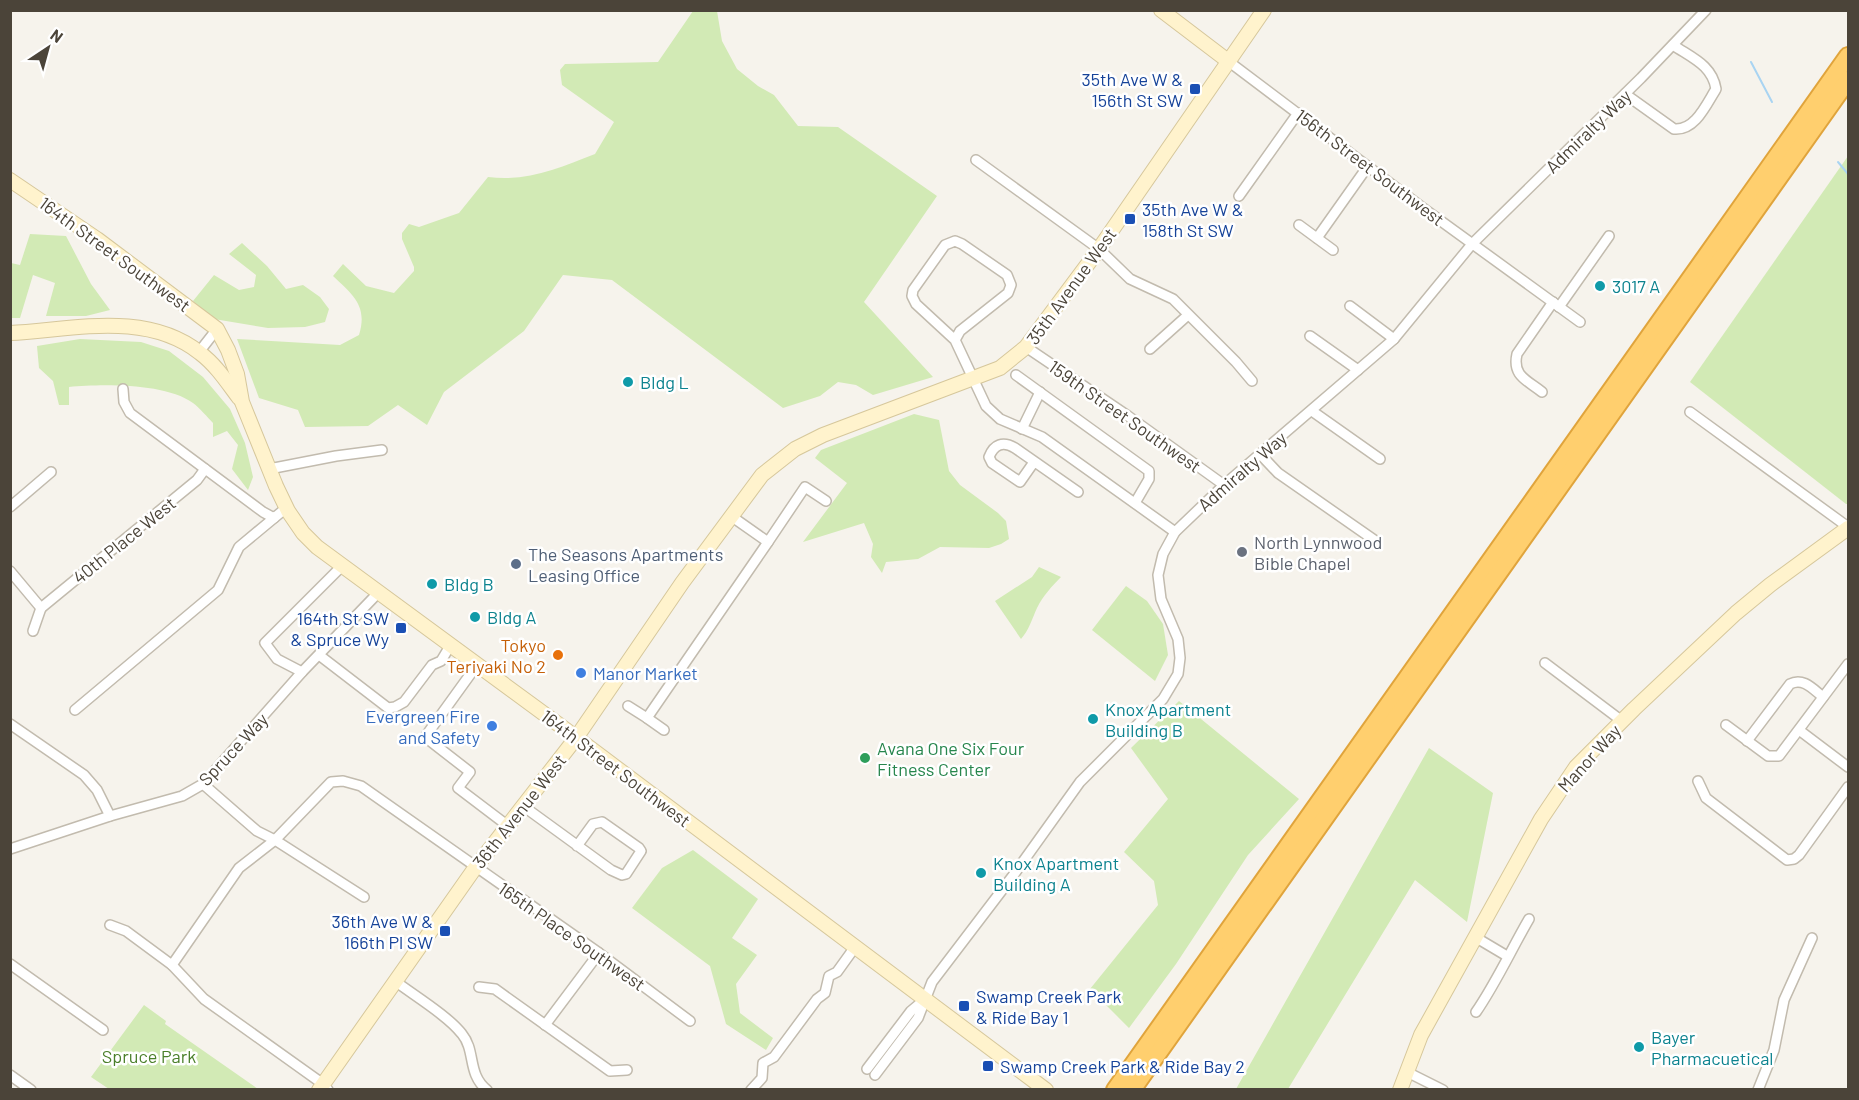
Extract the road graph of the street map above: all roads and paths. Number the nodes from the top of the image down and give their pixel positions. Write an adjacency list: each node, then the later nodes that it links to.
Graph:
1 (1161, 10): 6 (street, 156th Street Southwest)
2 (1264, 10): 6 (street, 35th Avenue West)
3 (1706, 10): 4 (street, Admiralty Way)
4 (1673, 45): 8 (street, Admiralty Way); 8 (street)
5 (1848, 56): 123 (highway)
6 (1228, 61): 9 (street, 156th Street Southwest); 18 (street, 35th Avenue West)
7 (1848, 80): 124 (highway)
8 (1625, 94): 17 (street, Admiralty Way)
9 (1298, 113): 11 (street, 156th Street Southwest); 13 (street)
10 (976, 160): 18 (street)
11 (1368, 166): 16 (street); 17 (street, 156th Street Southwest)
12 (10, 180): 24 (street, 164th Street Southwest)
13 (1239, 196)
14 (1299, 225): 16 (street)
15 (1609, 236): 20 (street)
16 (1317, 238): 19 (street)
17 (1472, 244): 20 (street, 156th Street Southwest); 27 (street, Admiralty Way)
18 (1099, 249): 22 (street); 29 (street, 35th Avenue West)
19 (1333, 250)
20 (1556, 304): 23 (street, 156th Street Southwest); 38 (street)
21 (1350, 306): 27 (street)
22 (1188, 315): 30 (street); 35 (street)
23 (1580, 322)
24 (217, 329): 31 (street); 39 (street)
25 (10, 333): 31 (street)
26 (1310, 336): 32 (street)
27 (1394, 339): 32 (street, Admiralty Way)
28 (955, 340): 28 (street); 34 (street)
29 (1026, 347): 34 (street, 35th Avenue West); 51 (street, 159th Street Southwest)
30 (1150, 349)
31 (199, 352): 39 (street)
32 (1358, 370): 40 (street, Admiralty Way)
33 (1016, 375): 37 (street)
34 (975, 378): 42 (street); 50 (street, 35th Avenue West)
35 (1252, 381)
36 (123, 389): 47 (street)
37 (1040, 392): 42 (street); 54 (street)
38 (1542, 392)
39 (242, 402): 48 (street, 164th Street Southwest)
40 (1312, 411): 44 (street, Admiralty Way); 45 (street)
41 (1690, 412): 59 (street)
42 (1022, 429): 54 (street)
43 (382, 450): 48 (street)
44 (1260, 454): 51 (street, Admiralty Way); 62 (street)
45 (1380, 459)
46 (1034, 462): 46 (street); 52 (street)
47 (206, 469): 58 (street); 66 (street, 40th Place West)
48 (269, 469): 56 (street, 164th Street Southwest)
49 (51, 472): 55 (street)
50 (762, 475): 57 (street, 36th Avenue West)
51 (1224, 485): 60 (street, Admiralty Way)
52 (1078, 492)
53 (826, 501): 61 (street)
54 (1135, 502): 60 (street)
55 (10, 507)
56 (286, 508): 58 (street); 63 (street, 164th Street Southwest)
57 (731, 516): 61 (street); 83 (street, 36th Avenue West)
58 (274, 518): 76 (street)
59 (1848, 527): 78 (street, Manor Way)
60 (1175, 532): 109 (street, Admiralty Way)
61 (768, 542): 77 (street)
62 (1377, 542)
63 (342, 566): 65 (street, 164th Street Southwest); 73 (street)
64 (10, 572): 66 (street)
65 (378, 593): 68 (street, 164th Street Southwest); 69 (street, Spruce Way)
66 (41, 608): 67 (street)
67 (33, 631)
68 (450, 646): 69 (street); 72 (street, 164th Street Southwest)
69 (318, 655): 73 (street, Spruce Way)
70 (1545, 663): 78 (street)
71 (1848, 663): 74 (street)
72 (477, 665): 83 (street, 164th Street Southwest); 91 (street)
73 (302, 672): 87 (street, Spruce Way)
74 (1823, 697): 82 (street); 84 (street)
75 (628, 706): 77 (street)
76 (75, 710)
77 (646, 718): 81 (street)
78 (1622, 720): 100 (street, Manor Way)
79 (10, 724): 90 (street)
80 (1726, 725): 84 (street)
81 (664, 730)
82 (1799, 730): 84 (street); 85 (street)
83 (576, 738): 89 (street, 36th Avenue West); 102 (street, 164th Street Southwest)
84 (1747, 741)
85 (1848, 767)
86 (1698, 781): 88 (street)
87 (203, 784): 90 (street, Spruce Way); 93 (street)
88 (1848, 787)
89 (523, 806): 91 (street, 36th Avenue West); 94 (street)
90 (110, 816): 95 (street, Spruce Way)
91 (508, 826): 96 (street, 36th Avenue West)
92 (10, 838): 95 (street)
93 (275, 840): 96 (street, 165th Place Southwest); 97 (street); 106 (street)
94 (577, 846): 94 (street)
95 (15, 847)
96 (475, 868): 103 (street, 165th Place Southwest); 107 (street, 36th Avenue West)
97 (364, 897)
98 (1529, 918): 104 (street)
99 (110, 925): 106 (street)
100 (1475, 937): 104 (street); 116 (street, Manor Way)
101 (1812, 938): 127 (street)
102 (855, 947): 109 (street, 164th Street Southwest); 121 (street)
103 (599, 953): 111 (street, 165th Place Southwest); 112 (street)
104 (1508, 956): 110 (street)
105 (10, 963): 113 (street)
106 (172, 965): 118 (street)
107 (395, 981): 118 (street, 36th Avenue West); 120 (street)
108 (479, 987): 112 (street)
109 (925, 999): 115 (street, Admiralty Way); 122 (street, 164th Street Southwest)
110 (1476, 1012)
111 (690, 1021)
112 (545, 1025): 114 (street)
113 (103, 1030)
114 (627, 1070)
115 (871, 1072)
116 (1407, 1072): 125 (street, Manor Way); 126 (street)
117 (10, 1075): 119 (street)
118 (324, 1088)
119 (31, 1089)
120 (487, 1089)
121 (751, 1089)
122 (1046, 1089)
123 (1115, 1089)
124 (1132, 1089)
125 (1400, 1089)
126 (1443, 1089)
127 (1758, 1089)

